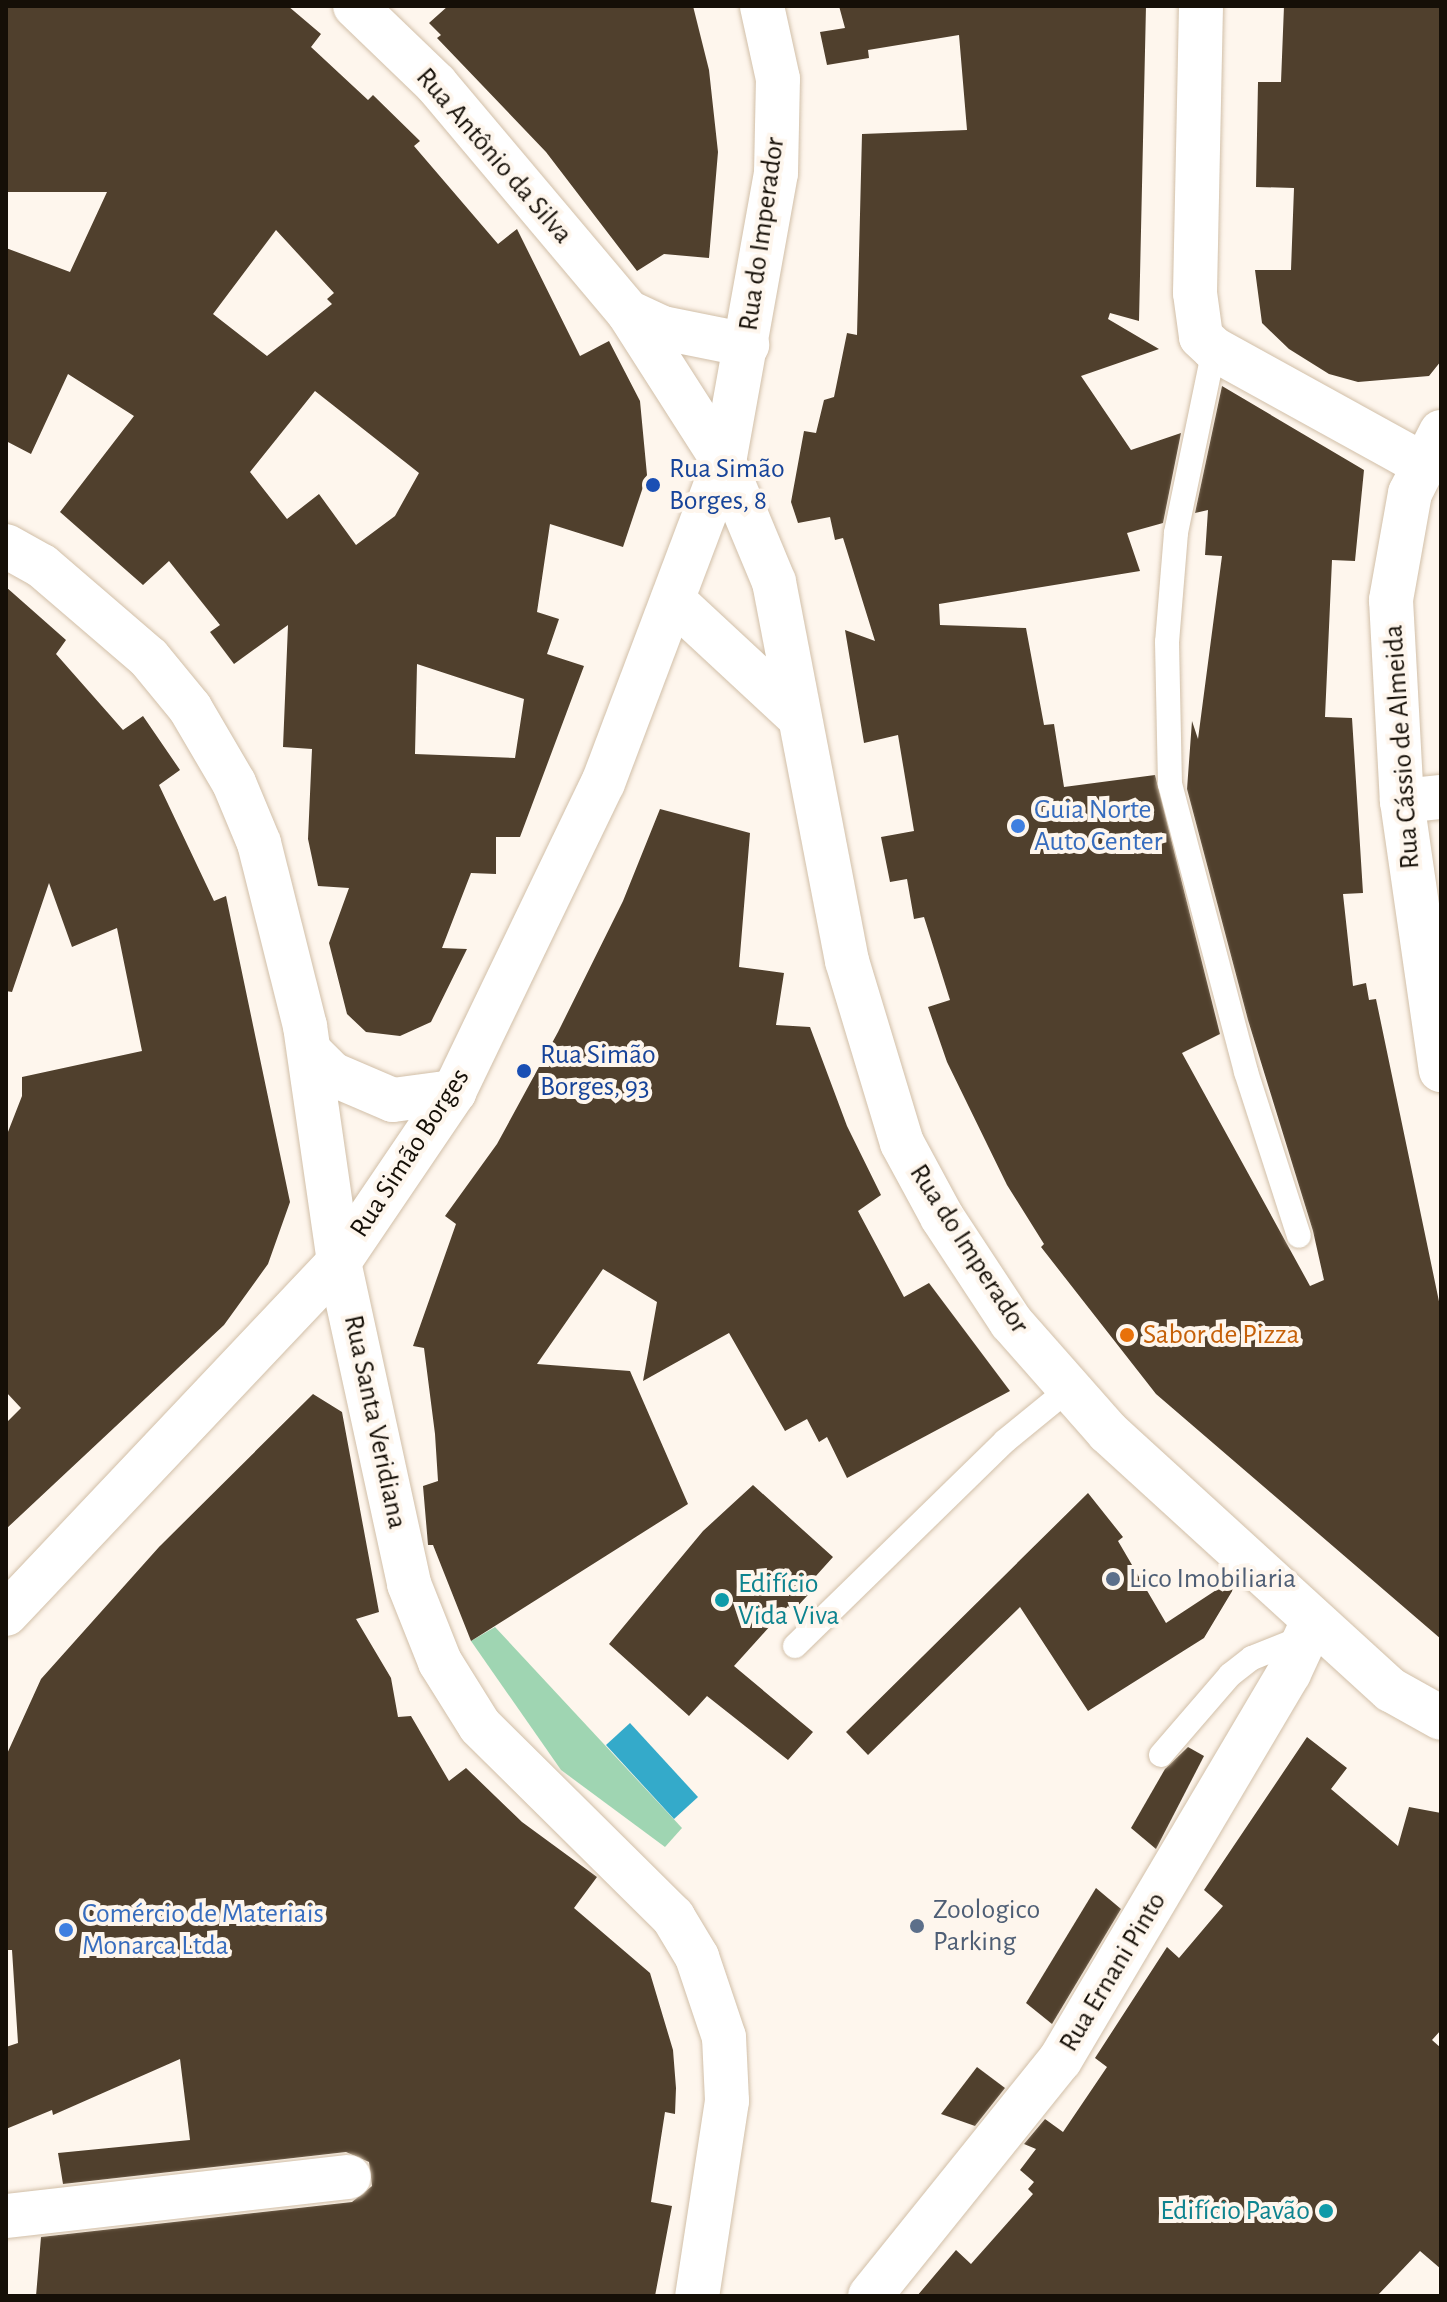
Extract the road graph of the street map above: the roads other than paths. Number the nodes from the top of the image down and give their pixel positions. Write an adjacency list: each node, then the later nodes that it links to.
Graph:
1 (355, 6): 4 (street, Rua Antônio da Silva)
2 (762, 6): 5 (street, Rua do Imperador)
3 (1201, 6): 6 (street)
4 (628, 312): 5 (street, Rua Antônio da Silva); 8 (street, Rua Antônio da Silva)
5 (747, 345): 8 (street, Rua do Imperador)
6 (1214, 349): 7 (street); 16 (lane)
7 (1431, 448): 12 (street, Rua Cássio de Almeida)
8 (724, 462): 10 (street, Rua do Imperador); 11 (street, Rua do Imperador)
9 (6, 546): 13 (street, Rua Santa Veridiana)
10 (673, 600): 11 (street); 15 (street, Rua Simão Borges)
11 (798, 716): 18 (street, Rua do Imperador)
12 (1421, 799): 14 (street, Rua Cássio de Almeida)
13 (310, 1052): 15 (street); 17 (street, Rua Santa Veridiana)
14 (1441, 1070)
15 (454, 1092): 17 (street, Rua Simão Borges)
16 (1299, 1236)
17 (339, 1262): 19 (street, Rua Simão Borges); 28 (street, Rua Santa Veridiana)
18 (1070, 1388): 20 (street, Rua do Imperador); 21 (lane)
19 (6, 1614)
20 (1310, 1628): 23 (street, Rua do Imperador); 25 (lane); 29 (street, Rua Ernani Pinto)
21 (795, 1646)
22 (1441, 1683): 23 (street)
23 (1391, 1690): 24 (street, Rua do Imperador)
24 (1441, 1718)
25 (1161, 1755)
26 (349, 2177): 27 (street)
27 (6, 2216)
28 (697, 2296)
29 (870, 2296)

